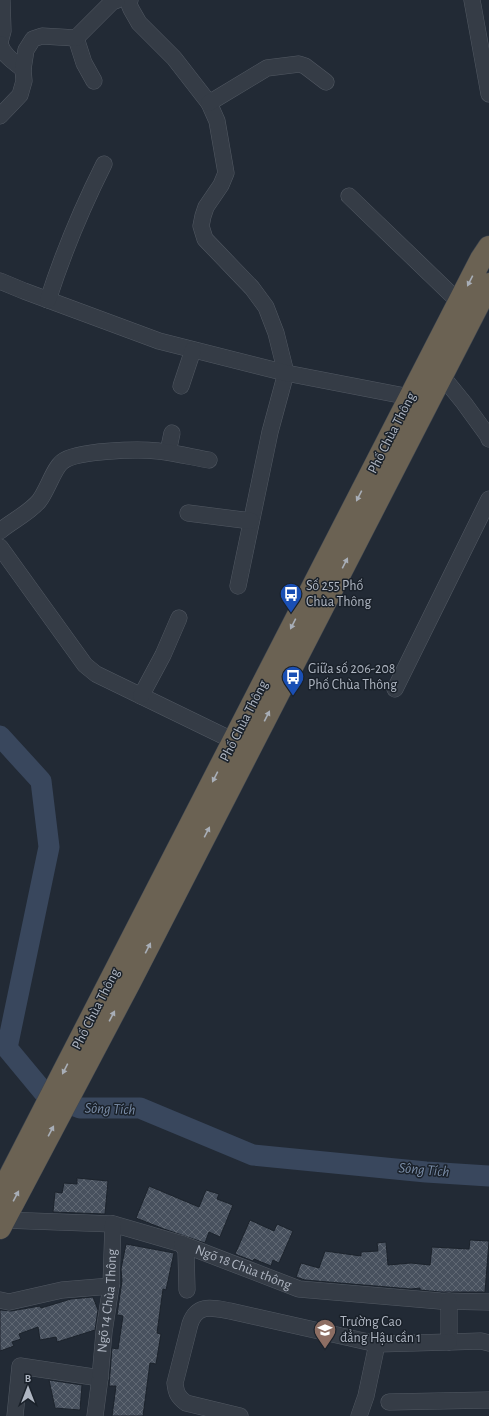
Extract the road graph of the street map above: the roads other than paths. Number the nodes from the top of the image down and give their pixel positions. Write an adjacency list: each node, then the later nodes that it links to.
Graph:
1 (2, 0): 6 (street)
2 (117, 0): 5 (street)
3 (130, 0): 11 (street)
4 (472, 0): 10 (street)
5 (76, 38): 7 (street); 8 (street)
6 (0, 43): 7 (street)
7 (23, 69): 12 (street)
8 (94, 81)
9 (326, 82): 11 (street)
10 (489, 94)
11 (209, 103): 21 (street)
12 (0, 116)
13 (104, 164): 18 (street)
14 (349, 196): 19 (street)
15 (489, 247): 19 (highway, Phố Chùa Thông, one-way to 19)
16 (0, 280): 18 (street)
17 (489, 284): 22 (highway, Phố Chùa Thông)
18 (48, 300): 20 (street)
19 (459, 302): 24 (highway, Phố Chùa Thông)
20 (193, 350): 21 (street); 23 (street)
21 (286, 373): 24 (street); 31 (street)
22 (442, 376): 26 (street); 39 (highway, Phố Chùa Thông, one-way to 22)
23 (181, 386)
24 (410, 397): 38 (highway, Phố Chùa Thông, one-way to 38)
25 (172, 433): 27 (street)
26 (489, 436)
27 (168, 452): 28 (street); 32 (street)
28 (209, 460)
29 (489, 499): 36 (street)
30 (188, 513): 31 (street)
31 (251, 521): 34 (street)
32 (0, 531)
33 (0, 547): 37 (street)
34 (238, 586)
35 (179, 618): 37 (street)
36 (395, 689)
37 (141, 696): 38 (street)
38 (234, 741): 39 (highway, Phố Chùa Thông, one-way to 39)
39 (122, 977): 40 (highway, Phố Chùa Thông)
40 (26, 1161): 41 (highway, Phố Chùa Thông); 42 (highway, Phố Chùa Thông, one-way to 40)
41 (0, 1195)
42 (1, 1222): 43 (street, Ngõ 18 Chùa thông)
43 (113, 1224): 44 (street, Ngõ 18 Chùa thông); 45 (street, Ngõ 14 Chùa Thông)
44 (182, 1244): 46 (street); 48 (street, Ngõ 18 Chùa thông)
45 (111, 1286): 47 (street); 53 (street, Ngõ 14 Chùa Thông)
46 (187, 1290)
47 (0, 1300)
48 (449, 1301): 49 (street, Ngõ 18 Chùa thông); 50 (street)
49 (489, 1302)
50 (449, 1342): 51 (street); 52 (street)
51 (489, 1343)
52 (377, 1344): 56 (street); 59 (street)
53 (100, 1378): 57 (street); 58 (street, Ngõ 14 Chùa Thông)
54 (489, 1400): 55 (street)
55 (389, 1402)
56 (360, 1415)
57 (15, 1416)
58 (95, 1416)
59 (240, 1416)

